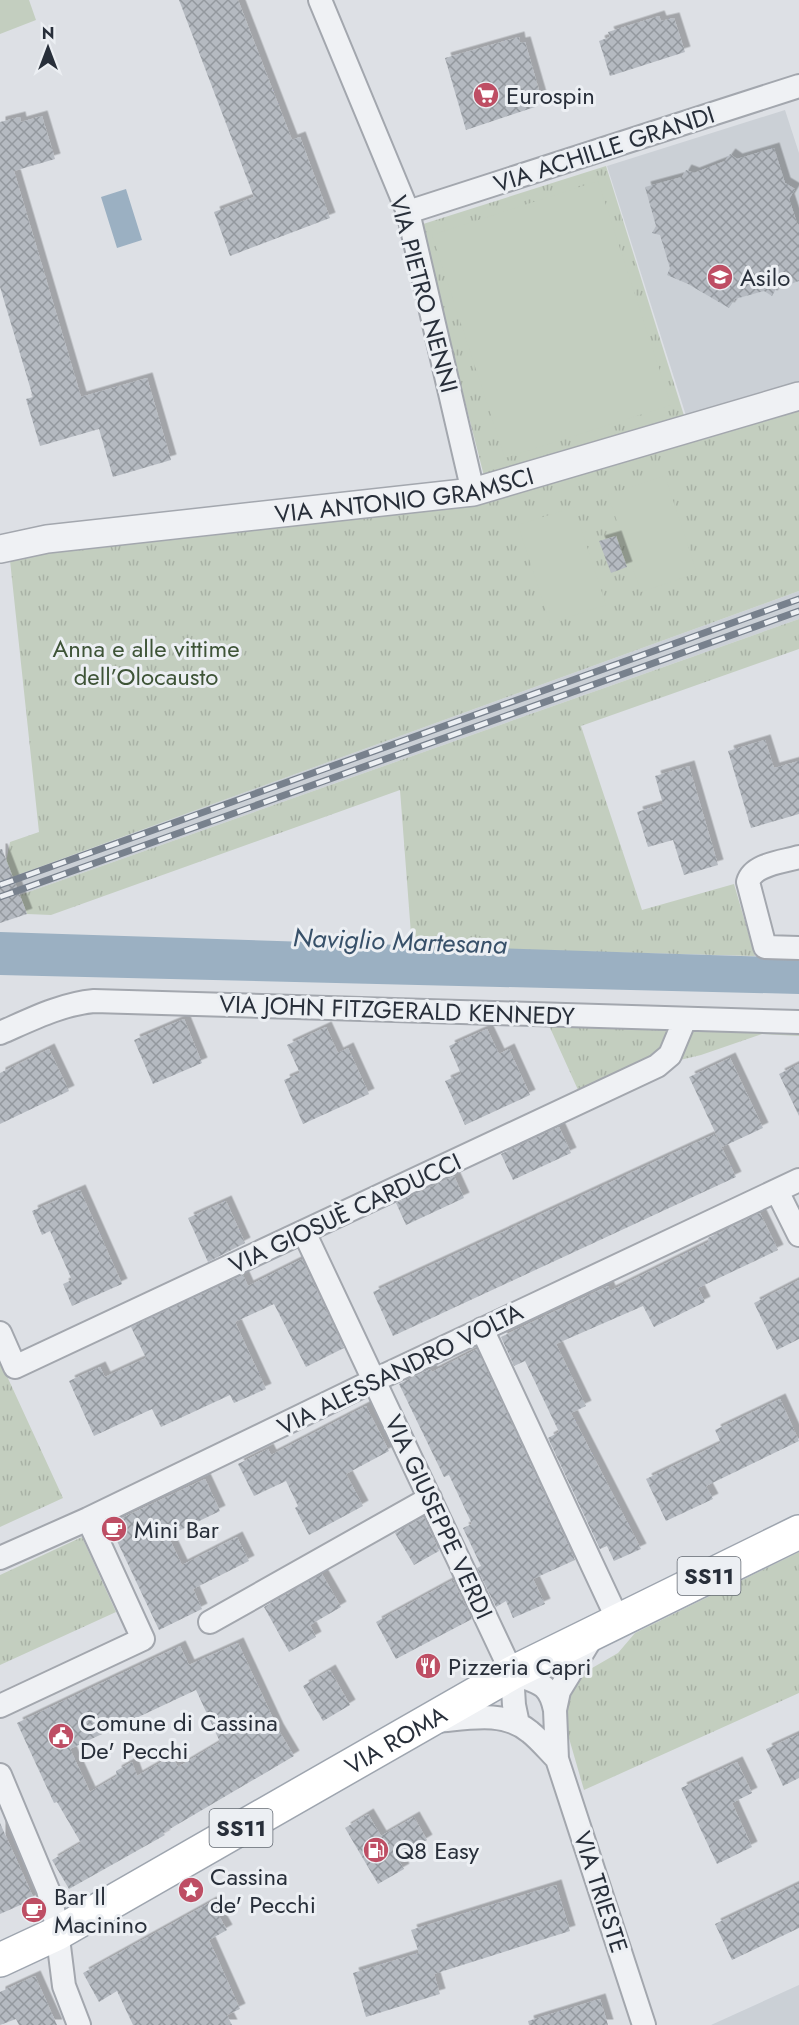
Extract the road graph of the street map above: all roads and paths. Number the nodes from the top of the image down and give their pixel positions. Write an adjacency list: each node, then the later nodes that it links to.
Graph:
1 (320, 0): 3 (street, VIA PIETRO NENNI)
2 (799, 86): 3 (street, VIA ACHILLE GRANDI)
3 (408, 212): 5 (street, VIA PIETRO NENNI)
4 (799, 396): 5 (street, VIA ANTONIO GRAMSCI)
5 (473, 492): 6 (street, VIA ANTONIO GRAMSCI)
6 (0, 549)
7 (799, 857): 8 (street)
8 (799, 948)
9 (685, 1019): 10 (street, VIA JOHN FITZGERALD KENNEDY); 11 (street, VIA JOHN FITZGERALD KENNEDY); 14 (street, VIA GIOSUÈ CARDUCCI)
10 (799, 1022)
11 (0, 1033)
12 (799, 1180): 13 (street, VIA ALESSANDRO VOLTA)
13 (777, 1191): 15 (street); 16 (street, VIA ALESSANDRO VOLTA)
14 (304, 1232): 17 (street, VIA GIOSUÈ CARDUCCI); 18 (street, VIA GIUSEPPE VERDI)
15 (799, 1235)
16 (482, 1329): 18 (street, VIA ALESSANDRO VOLTA); 24 (street)
17 (0, 1333)
18 (375, 1380): 19 (street, VIA GIUSEPPE VERDI); 20 (street, VIA ALESSANDRO VOLTA)
19 (430, 1498): 23 (street); 25 (street, VIA GIUSEPPE VERDI)
20 (88, 1519): 22 (street, VIA ALESSANDRO VOLTA); 26 (street)
21 (799, 1532): 24 (main road, VIA ROMA / SS11)
22 (0, 1558)
23 (210, 1622)
24 (607, 1625): 25 (main road, VIA ROMA / SS11); 27 (street, VIA TRIESTE)
25 (512, 1673): 27 (street, VIA TRIESTE); 28 (main road, VIA ROMA / SS11); 29 (street)
26 (0, 1707)
27 (555, 1710): 30 (street, VIA TRIESTE)
28 (425, 1723): 29 (street, VIA TRIESTE); 32 (main road, VIA ROMA / SS11)
29 (518, 1724): 30 (street, VIA TRIESTE)
30 (557, 1759): 35 (street, VIA TRIESTE)
31 (0, 1775): 32 (street)
32 (58, 1933): 33 (main road, VIA ROMA / SS11); 34 (street)
33 (0, 1960)
34 (79, 2025)
35 (644, 2025)

